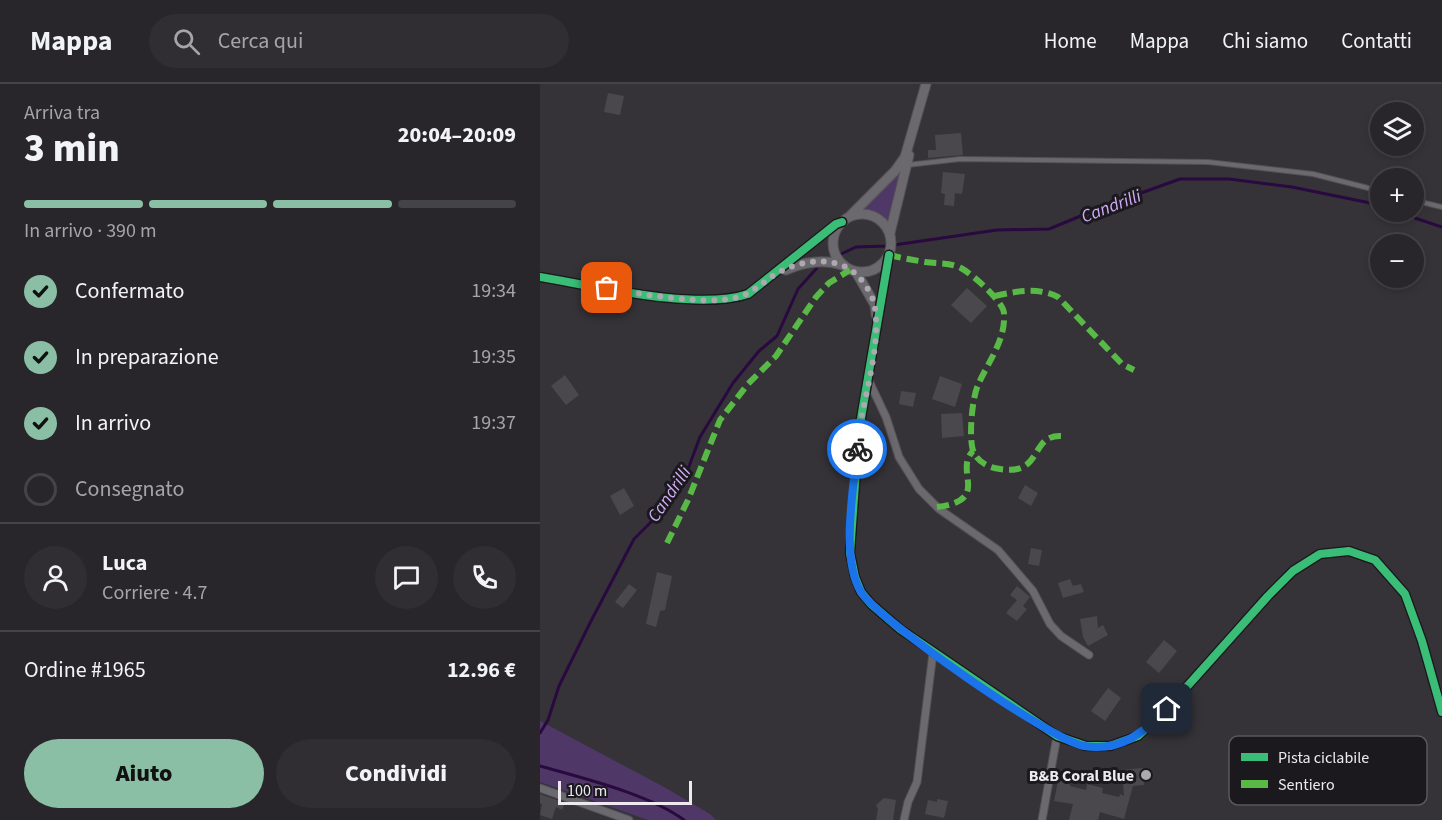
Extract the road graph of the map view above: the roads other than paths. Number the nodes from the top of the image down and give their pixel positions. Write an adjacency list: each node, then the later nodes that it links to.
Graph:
1 (926, 84): 2 (street)
2 (912, 138): 3 (street); 7 (street)
3 (907, 165): 4 (lane); 8 (street)
4 (1370, 188)
5 (1424, 203): 6 (lane)
6 (1442, 207)
7 (845, 220): 8 (street); 9 (street); 11 (street)
8 (891, 244): 10 (street); 13 (street)
9 (845, 266): 10 (street); 11 (street)
10 (856, 272): 13 (street)
11 (775, 274): 12 (street)
12 (540, 277)
13 (876, 337): 14 (street)
14 (868, 379): 15 (street); 16 (street)
15 (933, 653): 18 (street); 21 (street)
16 (1089, 656)
17 (1442, 712): 18 (street)
18 (1057, 736): 22 (street)
19 (540, 788): 20 (street)
20 (629, 820)
21 (904, 820)
22 (1042, 820)

